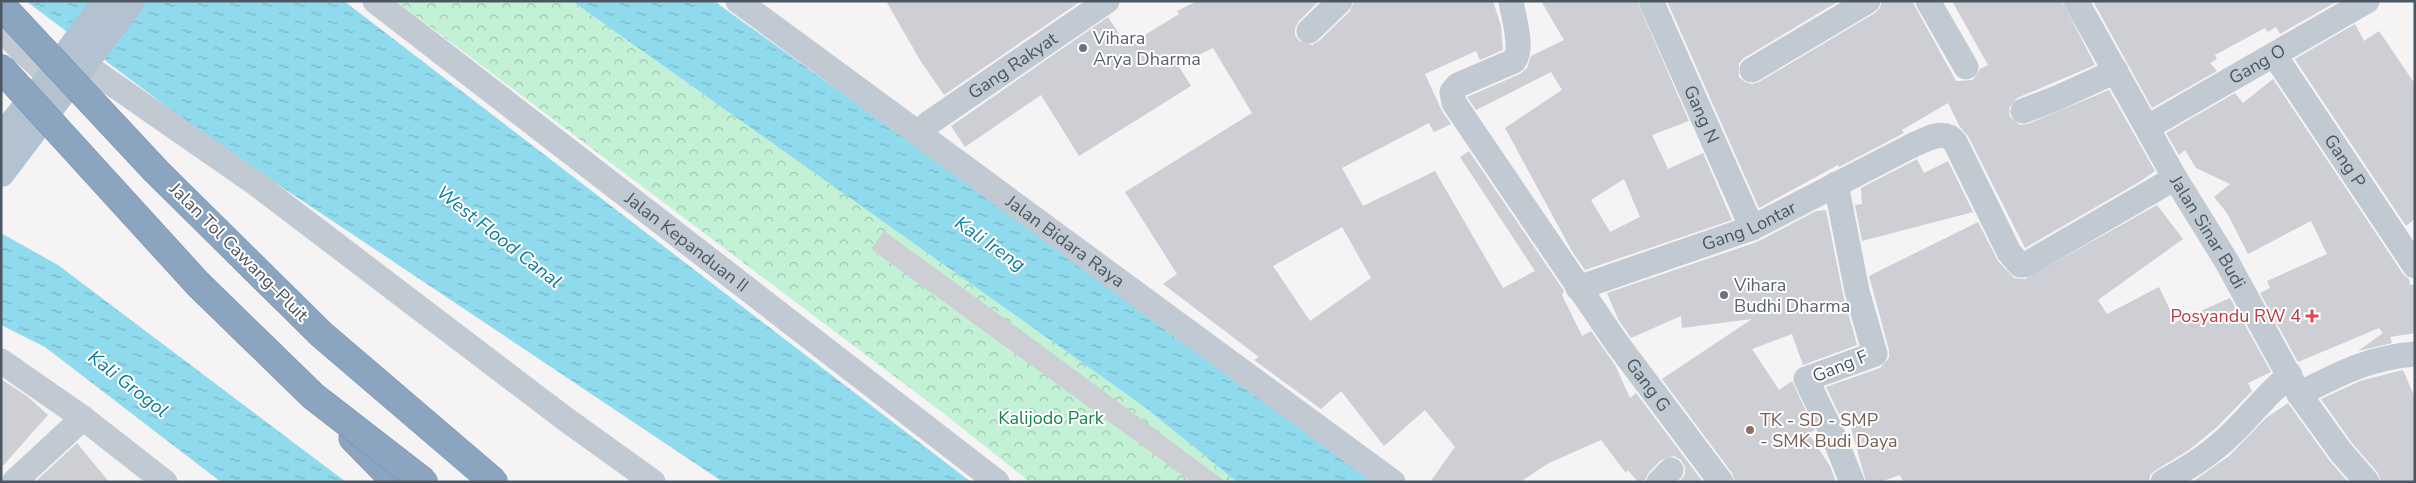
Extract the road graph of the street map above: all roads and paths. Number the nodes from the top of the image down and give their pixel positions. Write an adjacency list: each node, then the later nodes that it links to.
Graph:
1 (106, 1): 17 (main road)
2 (131, 1): 17 (main road)
3 (375, 1): 45 (street, Jalan Kepanduan II)
4 (738, 1): 26 (street, Jalan Bidara Raya)
5 (1107, 1): 26 (street, Gang Rakyat)
6 (1340, 1): 15 (street)
7 (1511, 1): 33 (street)
8 (1868, 1): 21 (street)
9 (1928, 1): 20 (street)
10 (2076, 1): 22 (street, Jalan Sinar Budi)
11 (2367, 1): 18 (street, Gang O)
12 (1657, 3): 31 (street, Gang N)
13 (1, 4): 43 (highway, Jalan Tol Cawang–Pluit, bridge)
14 (1, 28): 23 (street)
15 (1309, 31)
16 (1, 53): 23 (street)
17 (84, 54): 23 (main road); 44 (street)
18 (2275, 56): 25 (street, Gang O); 32 (street, Gang P)
19 (1, 68): 37 (highway, bridge)
20 (1966, 68)
21 (1752, 70)
22 (2116, 71): 24 (street); 25 (street, Jalan Sinar Budi)
23 (52, 91): 27 (main road); 28 (main road)
24 (2023, 111)
25 (2148, 127): 29 (street, Jalan Sinar Budi)
26 (919, 132): 46 (street, Jalan Bidara Raya)
27 (1, 138)
28 (1, 173)
29 (2175, 178): 30 (street, Gang Lontar); 36 (street, Jalan Sinar Budi)
30 (1836, 184): 31 (street, Gang Lontar); 48 (street, Gang F)
31 (1752, 228): 33 (street, Gang Lontar)
32 (2415, 266)
33 (1578, 288): 47 (street, Gang G)
34 (2415, 354): 36 (street)
35 (1, 361): 38 (street)
36 (2295, 385): 49 (street); 50 (street, Jalan Sinar Budi)
37 (313, 396): 41 (highway, bridge); 42 (highway, bridge)
38 (82, 418): 39 (street); 40 (street)
39 (152, 478)
40 (14, 482)
41 (396, 482)
42 (424, 482)
43 (494, 482)
44 (652, 482)
45 (997, 482)
46 (1393, 482)
47 (1721, 482)
48 (1852, 482)
49 (2164, 482)
50 (2367, 482)

